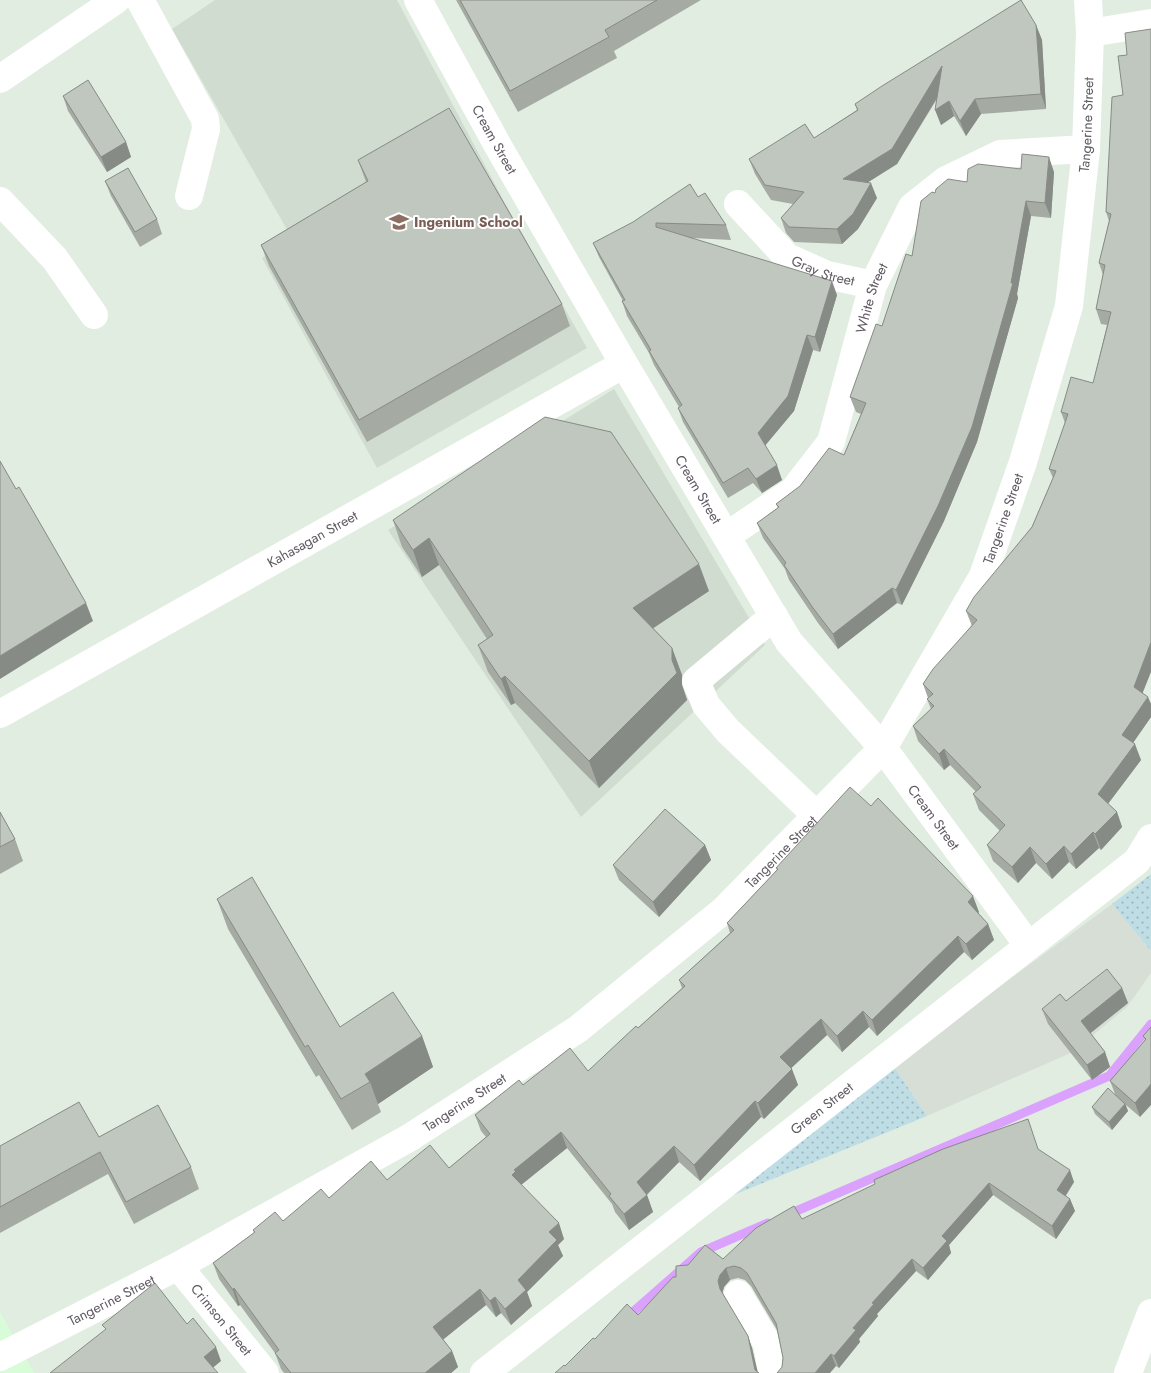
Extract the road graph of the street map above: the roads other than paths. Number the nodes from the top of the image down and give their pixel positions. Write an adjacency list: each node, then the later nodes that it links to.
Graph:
1 (116, 0): 7 (street)
2 (140, 0): 9 (street)
3 (418, 0): 14 (street, Cream Street)
4 (1088, 0): 6 (street, Tangerine Street)
5 (1151, 23): 6 (street)
6 (1090, 33): 8 (street, Tangerine Street)
7 (0, 79)
8 (1086, 149): 12 (street, White Street); 18 (street, Tangerine Street)
9 (189, 196)
10 (0, 201): 13 (street)
11 (738, 204): 12 (street, Gray Street)
12 (873, 285): 15 (street, White Street)
13 (94, 315)
14 (624, 364): 15 (street, Cream Street); 17 (street, Kahasagan Street)
15 (728, 535): 16 (street, Cream Street)
16 (774, 616): 18 (street, Cream Street); 19 (street)
17 (0, 714)
18 (883, 748): 19 (street, Tangerine Street); 21 (street, Cream Street)
19 (816, 816): 22 (street, Tangerine Street)
20 (1151, 838): 21 (street, Green Street)
21 (1028, 944): 27 (street, Green Street)
22 (178, 1266): 25 (street, Tangerine Street); 26 (street, Crimson Street)
23 (738, 1294): 28 (street)
24 (1151, 1313): 29 (street)
25 (0, 1357)
26 (265, 1373)
27 (484, 1373)
28 (772, 1373)
29 (1128, 1373)

